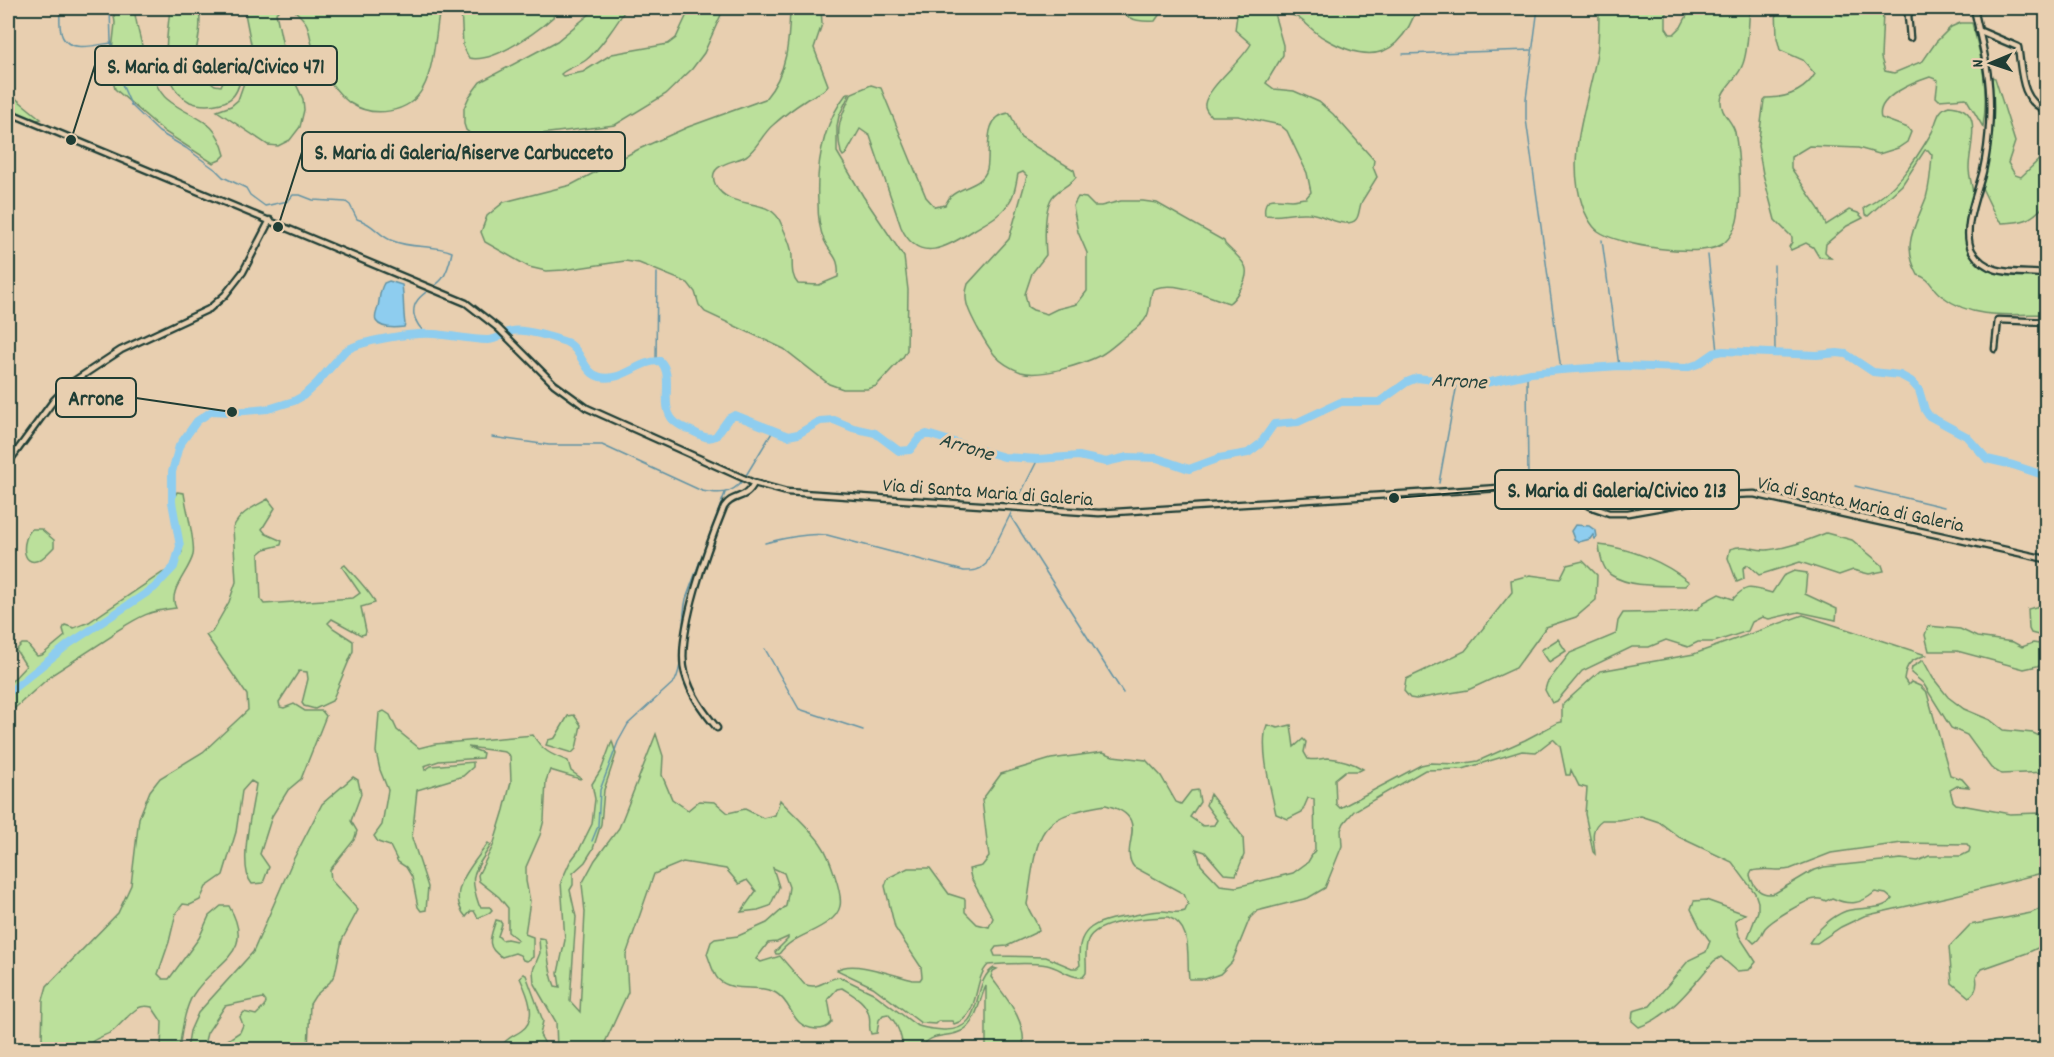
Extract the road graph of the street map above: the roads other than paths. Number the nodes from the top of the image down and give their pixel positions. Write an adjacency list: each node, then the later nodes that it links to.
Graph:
1 (1922, 8): 4 (street)
2 (1974, 8): 3 (street)
3 (1978, 30): 5 (street); 8 (street)
4 (1910, 38)
5 (2046, 110)
6 (8, 112): 7 (street, Via di Santa Maria di Galeria)
7 (270, 220): 11 (street); 12 (street, Via di Santa Maria di Galeria)
8 (2046, 274)
9 (2046, 322): 10 (street)
10 (1995, 349)
11 (8, 463)
12 (754, 483): 13 (street, Via di Santa Maria di Galeria); 14 (street)
13 (2046, 559)
14 (717, 728)

